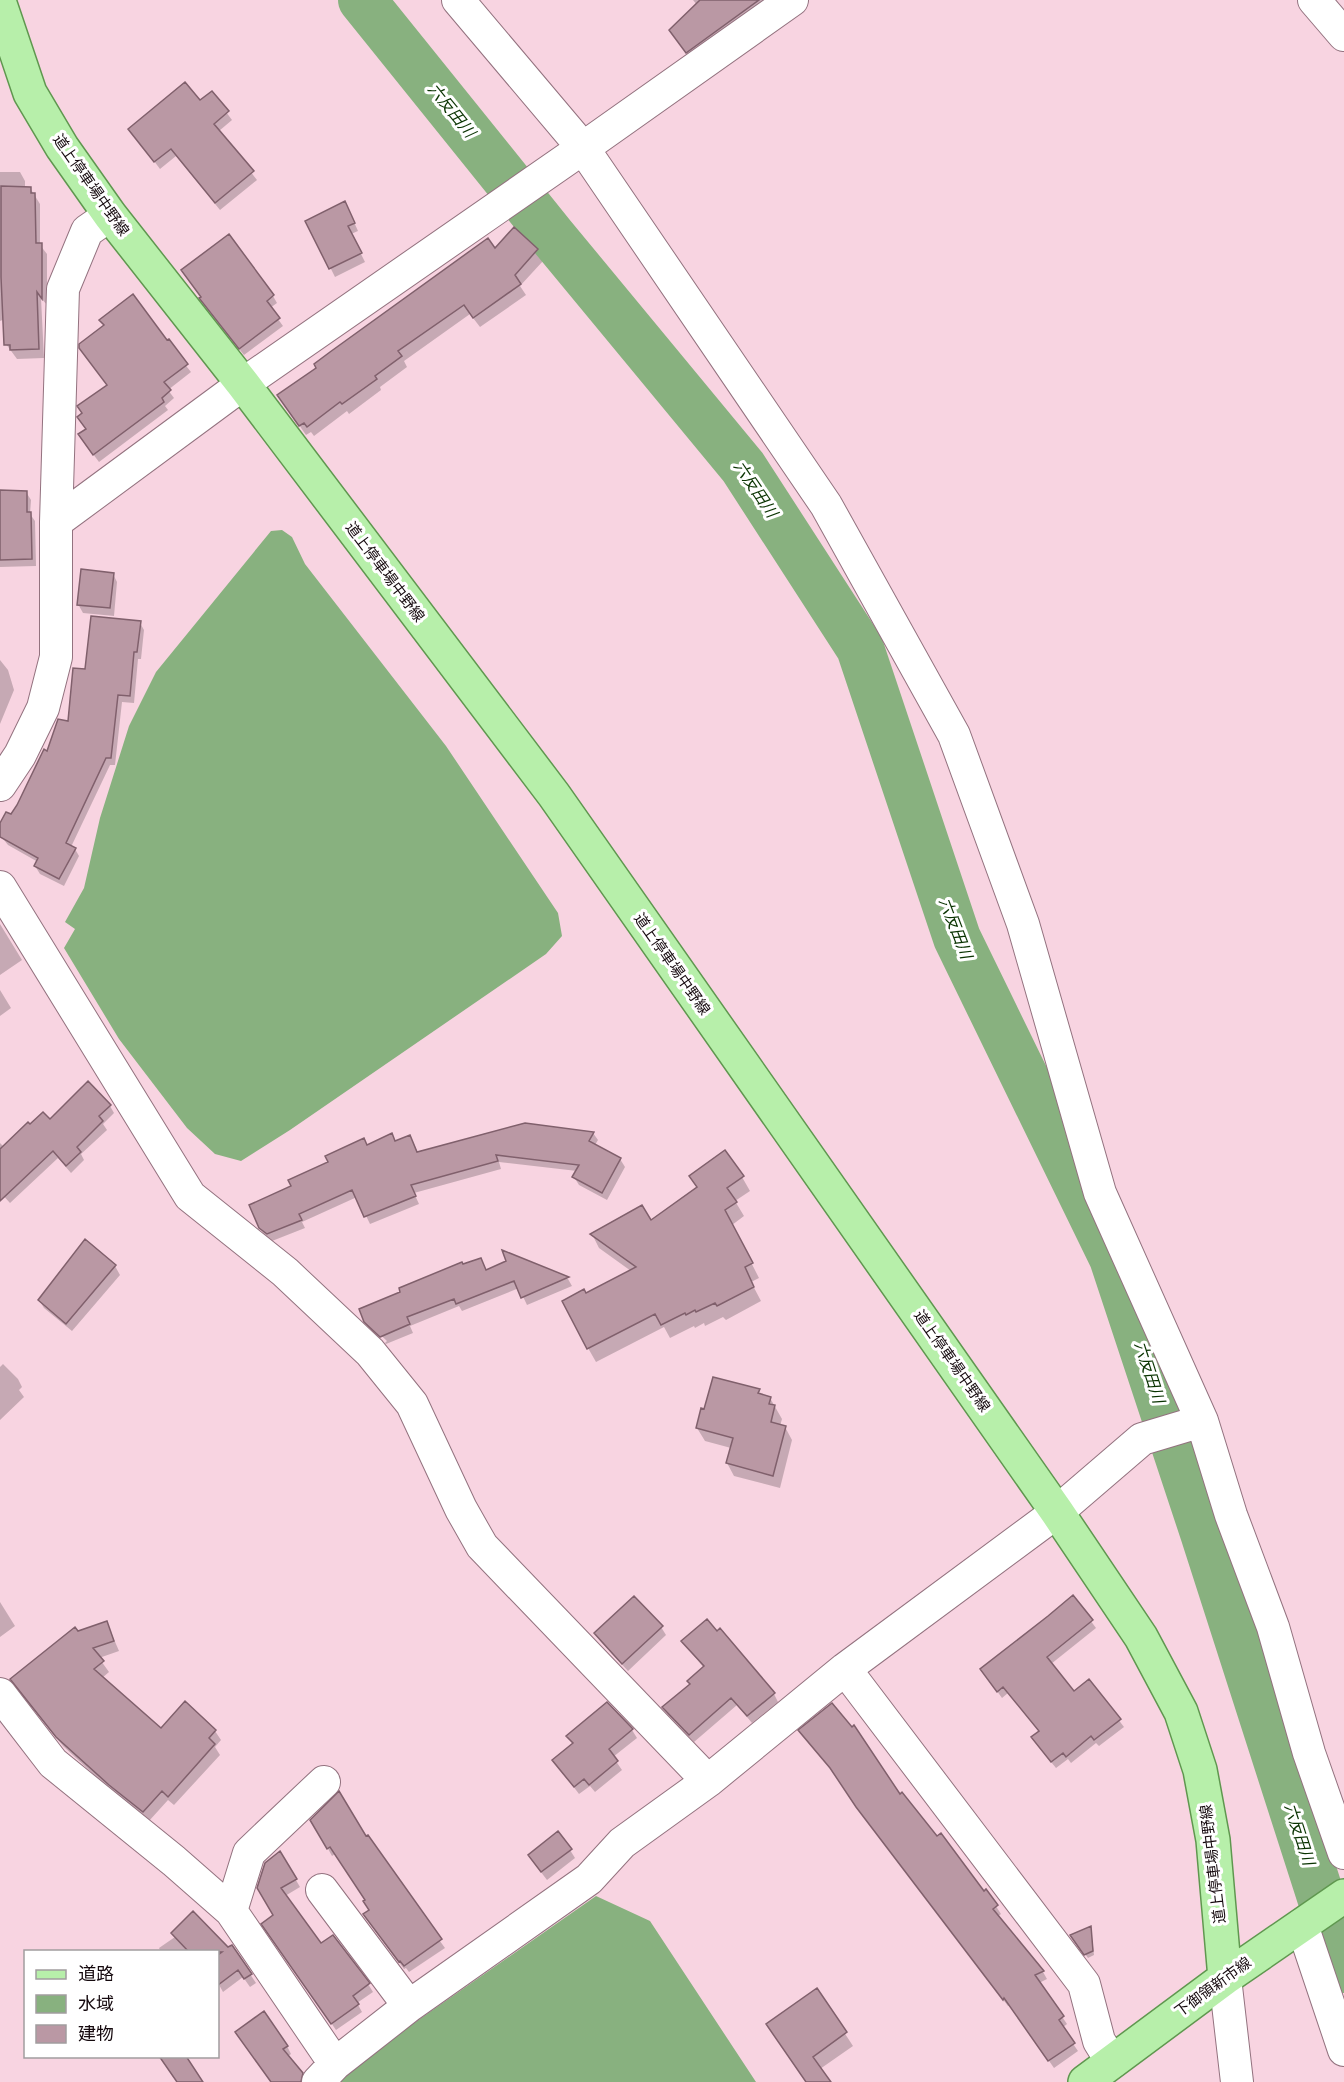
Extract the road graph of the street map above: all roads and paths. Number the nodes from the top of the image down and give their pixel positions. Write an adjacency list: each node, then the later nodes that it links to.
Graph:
1 (458, 0): 6 (street)
2 (792, 0): 6 (street)
3 (1314, 0): 5 (street)
4 (0, 4): 7 (main road, 道上停車場中野線)
5 (1344, 35)
6 (576, 153): 8 (street); 12 (street)
7 (110, 214): 8 (main road, 道上停車場中野線); 9 (street)
8 (243, 384): 9 (street); 13 (main road, 道上停車場中野線)
9 (56, 522): 10 (street)
10 (0, 784)
11 (0, 887): 16 (street)
12 (1202, 1421): 13 (street); 18 (street)
13 (1057, 1512): 14 (street); 23 (main road, 道上停車場中野線)
14 (844, 1669): 16 (street); 26 (street)
15 (0, 1694): 21 (street)
16 (708, 1781): 24 (street)
17 (324, 1782): 21 (street)
18 (1344, 1853)
19 (322, 1890): 24 (street)
20 (1344, 1896): 22 (main road, 下御領新市線)
21 (231, 1911): 27 (street)
22 (1305, 1923): 23 (main road, 下御領新市線); 25 (street)
23 (1225, 1978): 26 (main road, 下御領新市線); 29 (street)
24 (410, 2006): 27 (street)
25 (1344, 2050)
26 (1112, 2062): 28 (main road, 下御領新市線)
27 (327, 2073)
28 (1085, 2082)
29 (1237, 2082)

